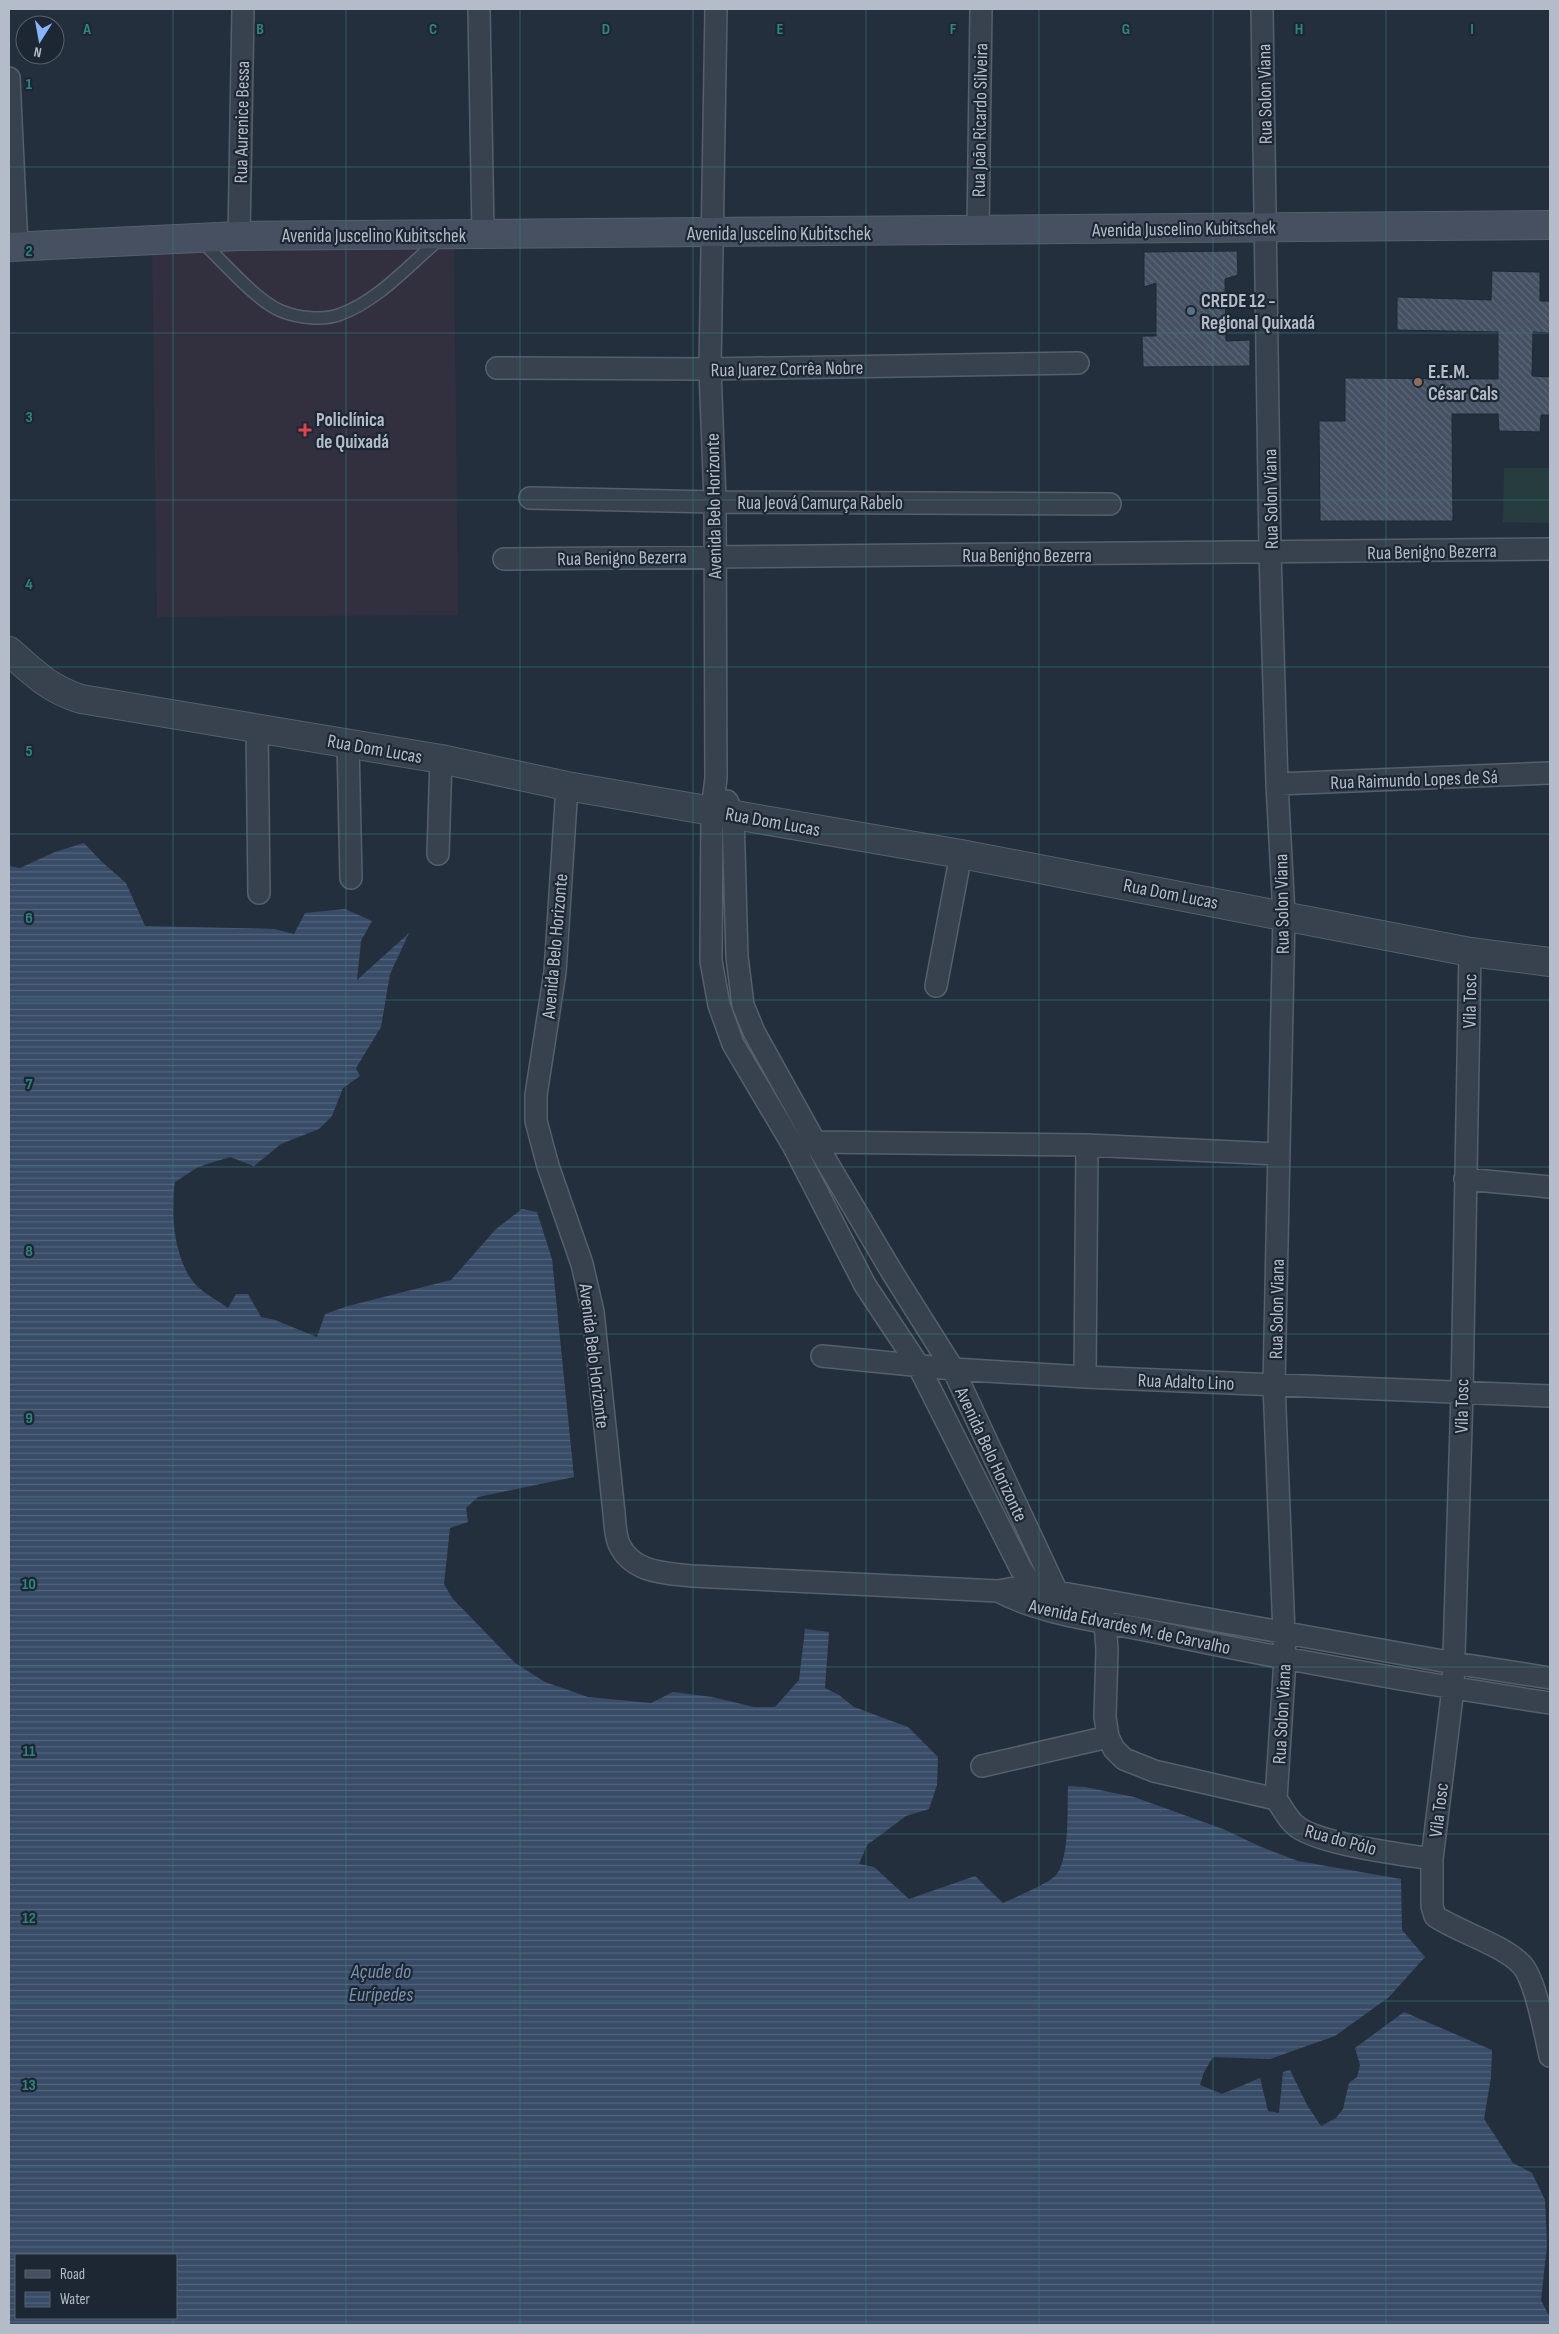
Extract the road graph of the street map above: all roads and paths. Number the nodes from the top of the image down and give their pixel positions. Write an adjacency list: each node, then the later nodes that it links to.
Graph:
1 (243, 9): 13 (street, Rua Aurenice Bessa)
2 (479, 9): 12 (street)
3 (716, 9): 10 (street)
4 (981, 9): 9 (street, Rua João Ricardo Silveira)
5 (1262, 9): 8 (street, Rua Solon Viana)
6 (9, 78): 15 (street)
7 (1550, 225): 8 (main road, Avenida Juscelino Kubitschek)
8 (1266, 226): 9 (main road, Avenida Juscelino Kubitschek); 23 (street, Rua Solon Viana)
9 (978, 231): 10 (main road, Avenida Juscelino Kubitschek)
10 (713, 233): 12 (main road, Avenida Juscelino Kubitschek); 18 (street, Avenida Belo Horizonte)
11 (445, 234): 12 (main road, Avenida Juscelino Kubitschek); 13 (main road, Avenida Juscelino Kubitschek); 14 (lane)
12 (483, 234)
13 (239, 236): 14 (main road, Avenida Juscelino Kubitschek)
14 (198, 238): 15 (main road, Avenida Juscelino Kubitschek)
15 (13, 247)
16 (1078, 363): 18 (street, Rua Juarez Corrêa Nobre)
17 (497, 368): 18 (street, Rua Juarez Corrêa Nobre)
18 (710, 369): 20 (street, Avenida Belo Horizonte)
19 (530, 498): 20 (street, Rua Jeová Camurça Rabelo)
20 (715, 502): 21 (street, Rua Jeová Camurça Rabelo); 24 (street, Avenida Belo Horizonte)
21 (1110, 504)
22 (1550, 549): 23 (street, Rua Benigno Bezerra)
23 (1270, 553): 24 (street, Rua Benigno Bezerra); 31 (street, Rua Solon Viana)
24 (714, 556): 25 (street, Rua Benigno Bezerra); 33 (street, Avenida Belo Horizonte)
25 (504, 559)
26 (9, 651): 27 (street, Rua Dom Lucas)
27 (258, 728): 28 (street, Rua Dom Lucas); 37 (street)
28 (348, 743): 29 (street, Rua Dom Lucas); 36 (street)
29 (441, 759): 32 (street, Rua Dom Lucas); 34 (street)
30 (1550, 773): 31 (street, Rua Raimundo Lopes de Sá)
31 (1277, 784): 38 (street, Rua Solon Viana)
32 (567, 786): 33 (street, Rua Dom Lucas); 59 (street, Avenida Belo Horizonte)
33 (722, 812): 35 (street, Rua Dom Lucas); 42 (street, Avenida Belo Horizonte); 43 (street, Avenida Belo Horizonte)
34 (438, 854)
35 (961, 854): 38 (street, Rua Dom Lucas); 41 (street)
36 (351, 878)
37 (260, 893)
38 (1284, 915): 39 (street, Rua Dom Lucas); 47 (street, Rua Solon Viana)
39 (1470, 952): 40 (street, Rua Dom Lucas); 48 (street, Vila Tosc)
40 (1550, 962)
41 (936, 986)
42 (719, 1005): 43 (street); 46 (street, Avenida Belo Horizonte)
43 (743, 1005): 44 (street, Avenida Belo Horizonte)
44 (816, 1142): 45 (street); 46 (street); 50 (street, Avenida Belo Horizonte)
45 (1087, 1145): 47 (street); 55 (street)
46 (794, 1147): 51 (street, Avenida Belo Horizonte)
47 (1279, 1154): 56 (street, Rua Solon Viana)
48 (1465, 1179): 49 (street); 57 (street, Vila Tosc)
49 (1550, 1186)
50 (892, 1272): 51 (street); 54 (street, Avenida Belo Horizonte)
51 (866, 1285): 53 (street, Avenida Belo Horizonte)
52 (822, 1356): 53 (street, Rua Adalto Lino)
53 (918, 1366): 54 (street, Rua Adalto Lino); 60 (street, Avenida Belo Horizonte)
54 (953, 1368): 55 (street, Rua Adalto Lino); 60 (street, Avenida Belo Horizonte)
55 (1085, 1377): 56 (street, Rua Adalto Lino)
56 (1274, 1384): 57 (street, Rua Adalto Lino); 64 (street, Rua Solon Viana)
57 (1462, 1394): 58 (street, Rua Adalto Lino); 66 (street, Vila Tosc)
58 (1550, 1396)
59 (998, 1591): 60 (street, Avenida Edvardes M. de Carvalho)
60 (1045, 1596): 61 (street, Avenida Edvardes M. de Carvalho); 62 (street, Avenida Belo Horizonte)
61 (1097, 1598): 63 (street); 64 (street, Avenida Edvardes M. de Carvalho)
62 (1064, 1614): 63 (street, Avenida Edvardes M. de Carvalho)
63 (1104, 1621): 65 (street, Avenida Edvardes M. de Carvalho); 70 (street)
64 (1284, 1633): 65 (street, Rua Solon Viana); 66 (street, Avenida Edvardes M. de Carvalho)
65 (1285, 1659): 68 (street, Avenida Edvardes M. de Carvalho); 72 (street, Rua Solon Viana)
66 (1454, 1663): 67 (street, Avenida Edvardes M. de Carvalho); 68 (street, Vila Tosc)
67 (1550, 1678)
68 (1453, 1688): 69 (street, Avenida Edvardes M. de Carvalho); 73 (street, Vila Tosc)
69 (1550, 1703)
70 (1108, 1737): 71 (street); 72 (street)
71 (982, 1766)
72 (1276, 1799): 73 (street, Rua do Pólo)
73 (1432, 1859): 74 (street)
74 (1550, 2056)

